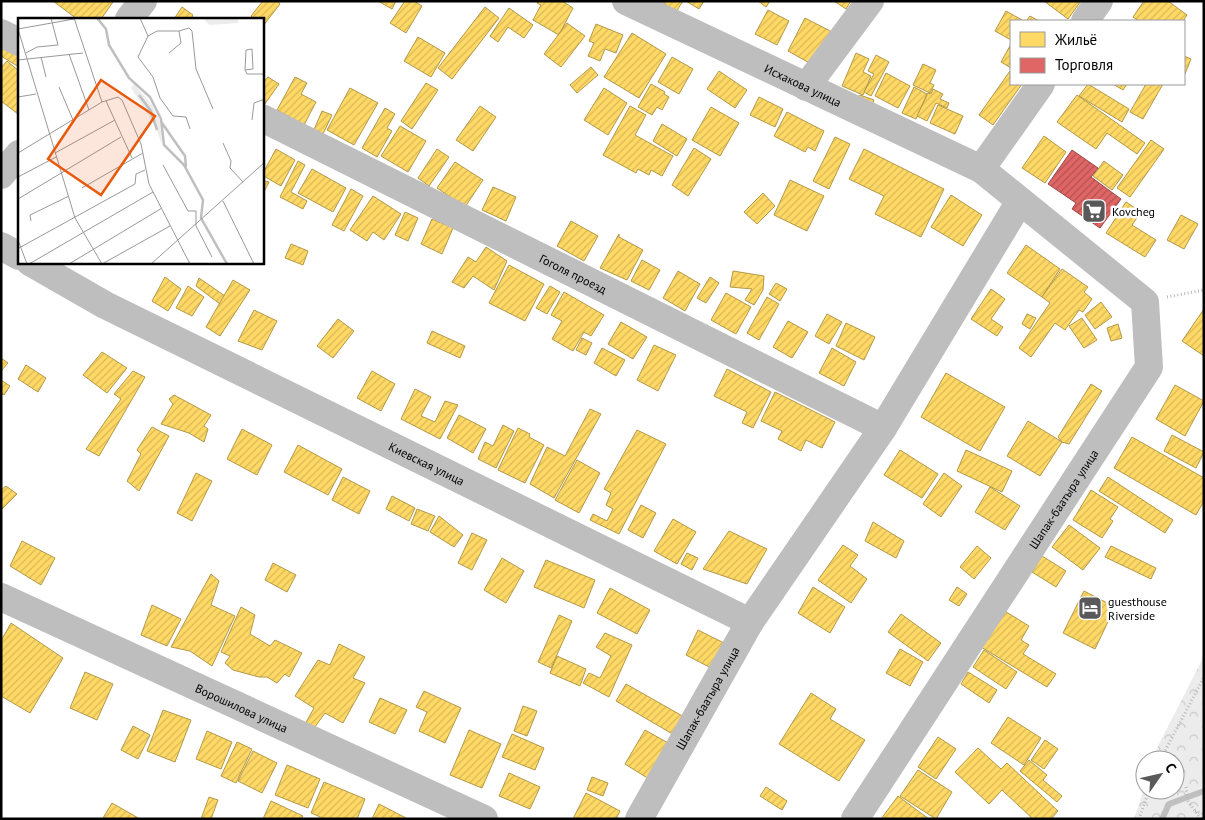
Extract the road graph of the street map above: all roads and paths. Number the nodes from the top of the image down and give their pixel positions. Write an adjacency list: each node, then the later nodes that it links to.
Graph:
1 (142, 1): 5 (street)
2 (626, 1): 10 (street, Исхакова улица)
3 (870, 1): 10 (street)
4 (1099, 1): 6 (street)
5 (130, 18)
6 (1086, 20)
7 (1, 32): 8 (street)
8 (18, 41)
9 (1040, 85): 13 (street)
10 (806, 87): 13 (street, Исхакова улица)
11 (264, 119): 21 (street, Гоголя проезд)
12 (18, 155): 14 (street)
13 (981, 169): 15 (street)
14 (1, 175)
15 (1020, 201): 20 (street); 21 (street, Шапак-баатыра улица)
16 (1, 246): 17 (street)
17 (18, 255)
18 (33, 264): 23 (street, Киевская улица)
19 (1204, 290): 20 (path)
20 (1145, 302): 32 (street, Шапак-баатыра улица)
21 (883, 428): 23 (street, Шапак-баатыра улица)
22 (1, 597): 30 (street, Ворошилова улица)
23 (750, 622): 31 (street, Шапак-баатыра улица)
24 (1203, 679): 25 (path)
25 (1166, 750)
26 (1186, 787): 28 (path)
27 (1146, 800): 33 (path)
28 (1195, 811): 29 (path); 34 (path)
29 (1204, 814)
30 (484, 819)
31 (639, 819)
32 (855, 819)
33 (1139, 819)
34 (1201, 819)

